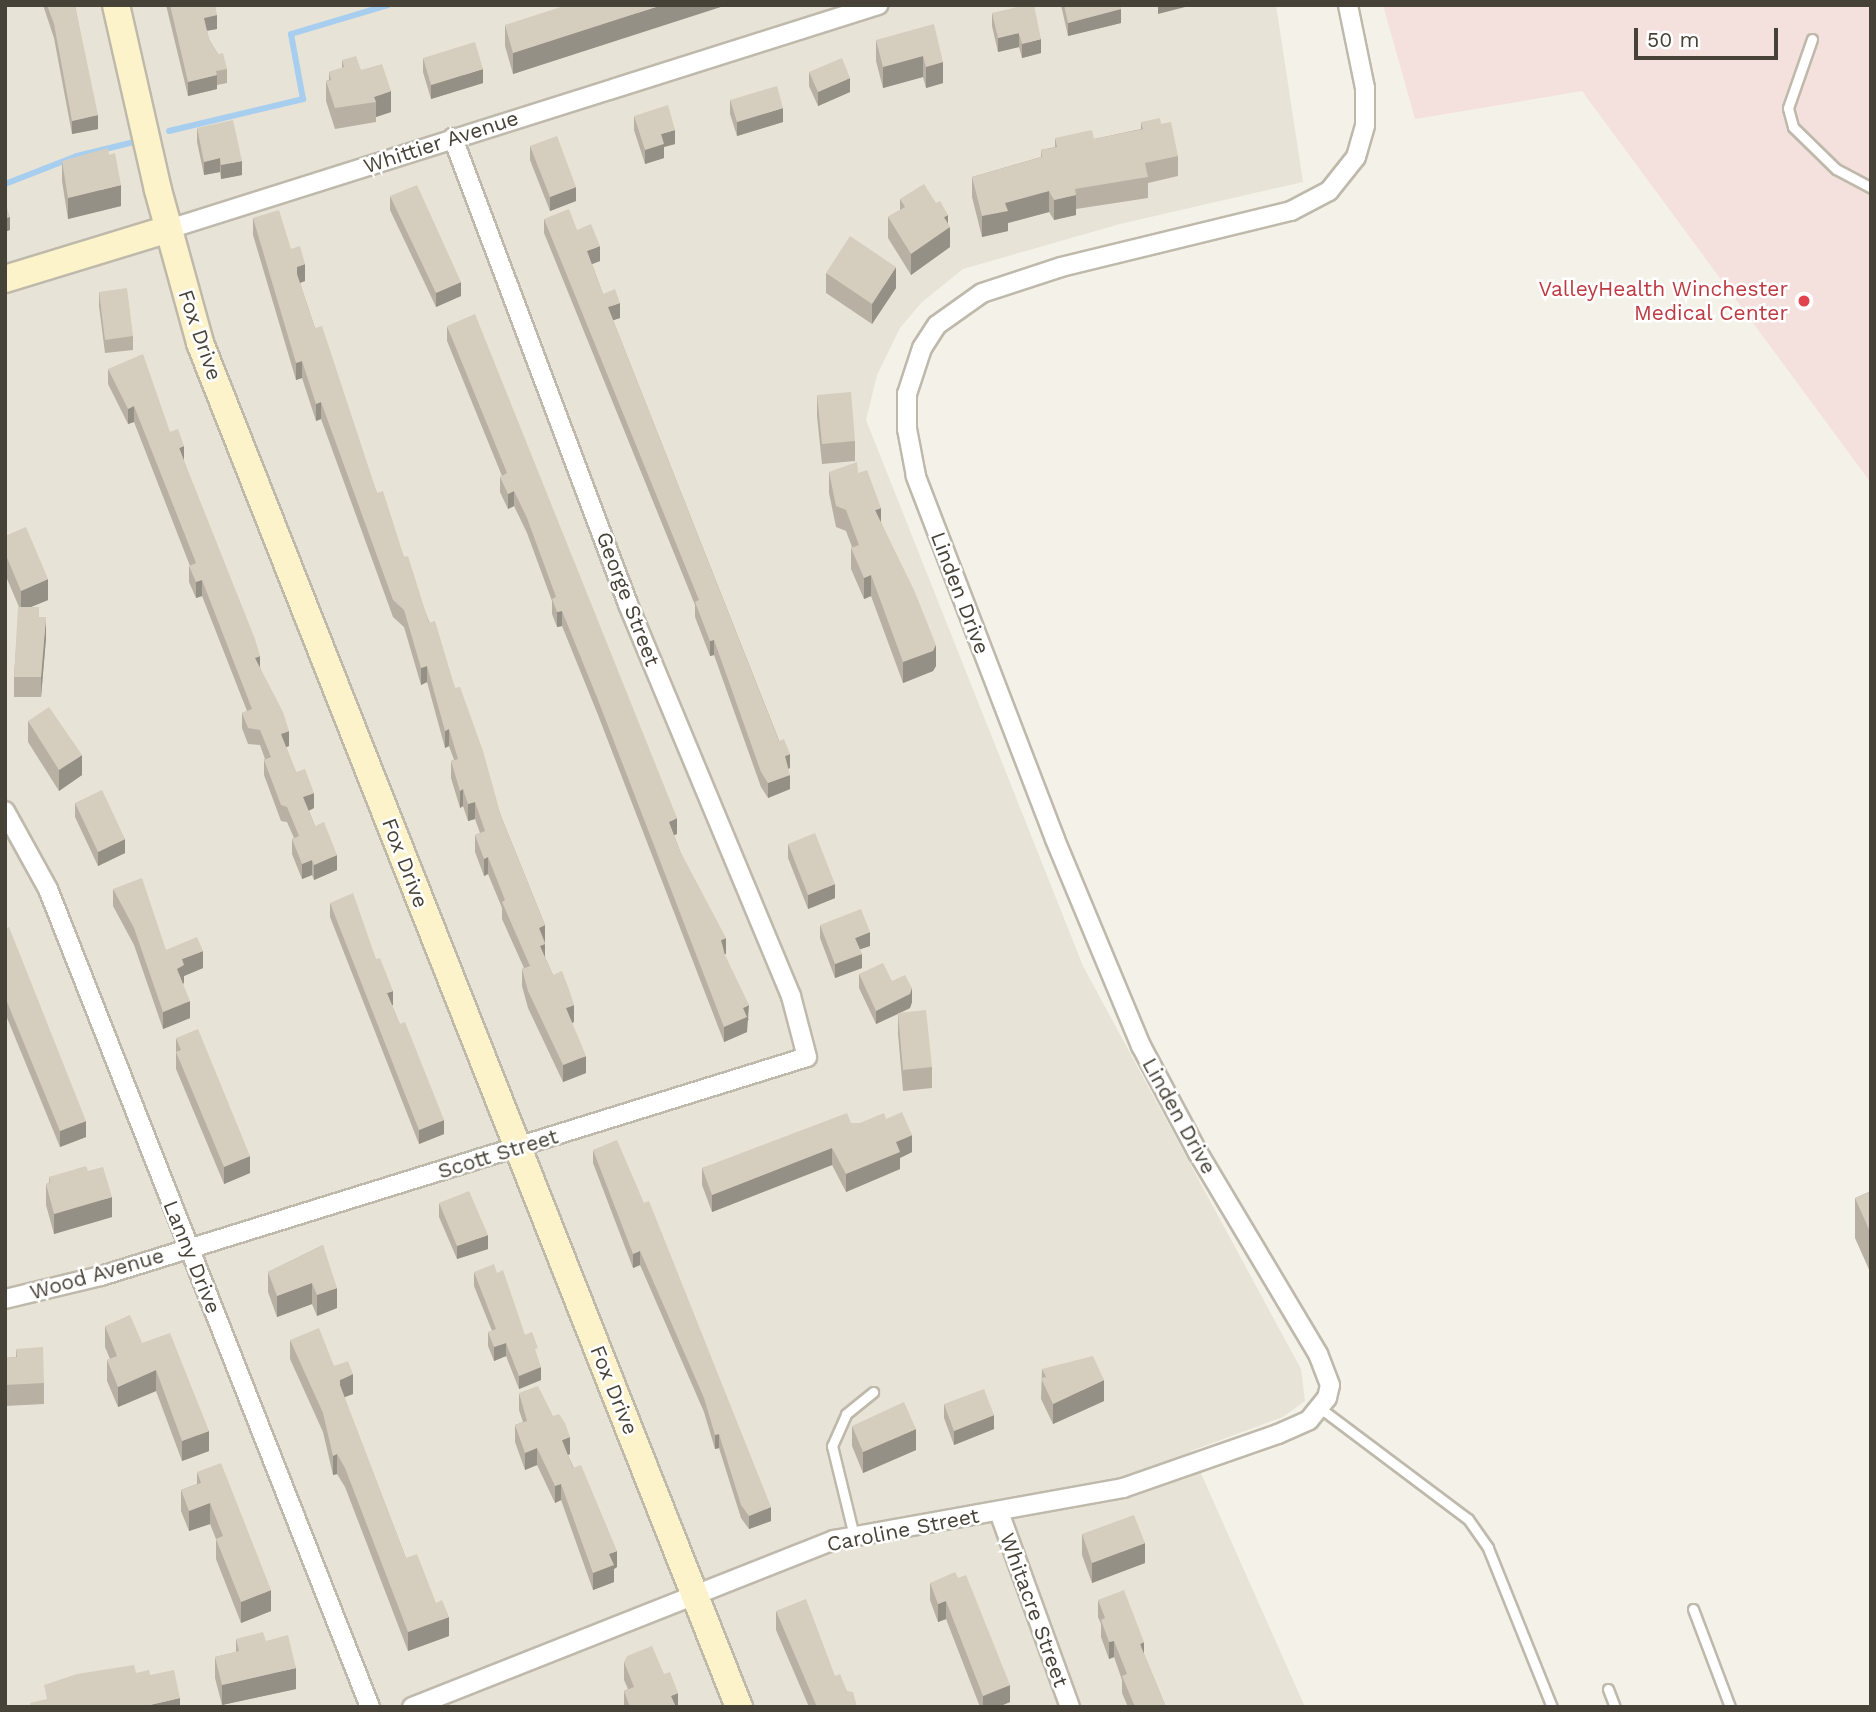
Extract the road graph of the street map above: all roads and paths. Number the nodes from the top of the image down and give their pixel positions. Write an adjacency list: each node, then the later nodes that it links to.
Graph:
1 (116, 5): 7 (main road, Fox Drive)
2 (878, 5): 5 (street, Whittier Avenue)
3 (1348, 5): 15 (street, Linden Drive)
4 (1812, 39): 6 (lane)
5 (453, 138): 7 (street, Whittier Avenue); 10 (street, George Street)
6 (1871, 188)
7 (169, 229): 8 (main road, Whittier Avenue); 11 (main road, Fox Drive)
8 (5, 279)
9 (5, 811): 12 (street, Lanny Drive)
10 (807, 1057): 11 (street, Scott Street)
11 (519, 1149): 12 (street, Scott Street); 18 (main road, Fox Drive)
12 (188, 1247): 13 (street, Wood Avenue); 21 (street, Lanny Drive)
13 (5, 1299)
14 (873, 1392): 17 (lane)
15 (1320, 1408): 16 (street, Caroline Street); 25 (lane)
16 (999, 1512): 17 (street, Caroline Street); 24 (street, Whitacre Street)
17 (854, 1536): 18 (street, Caroline Street)
18 (696, 1595): 22 (street, Caroline Street); 23 (main road, Fox Drive)
19 (1693, 1609): 27 (lane)
20 (1608, 1689): 26 (lane)
21 (370, 1707)
22 (412, 1707)
23 (739, 1707)
24 (1070, 1707)
25 (1552, 1707)
26 (1615, 1707)
27 (1730, 1707)

